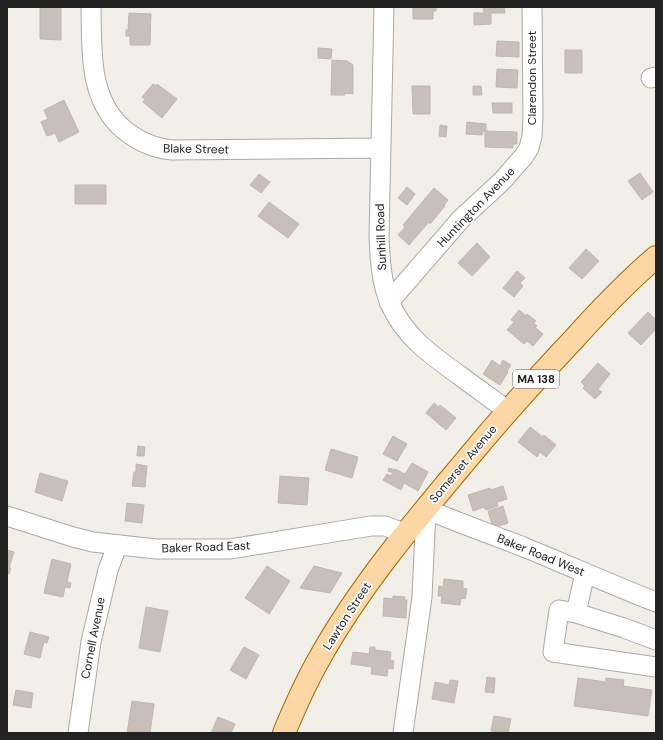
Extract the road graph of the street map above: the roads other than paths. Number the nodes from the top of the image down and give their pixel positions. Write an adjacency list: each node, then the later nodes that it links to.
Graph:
1 (91, 7): 4 (street, Blake Street)
2 (384, 7): 4 (street, Sunhill Road)
3 (532, 7): 5 (street, Clarendon Street)
4 (380, 148): 7 (street, Sunhill Road)
5 (529, 148): 7 (street, Huntington Avenue)
6 (656, 257): 8 (main road, Somerset Avenue / MA 138)
7 (389, 302): 8 (street, Sunhill Road)
8 (508, 411): 9 (main road, Somerset Avenue / MA 138)
9 (426, 509): 11 (main road, Lawton Street / MA 138); 13 (street, Baker Road West); 20 (street, Somerset Avenue)
10 (7, 516): 12 (street, Baker Road East)
11 (406, 534): 12 (street, Baker Road East); 19 (main road, Lawton Street / MA 138)
12 (117, 546): 18 (street, Cornell Avenue)
13 (585, 573): 14 (street, Baker Road West); 15 (street)
14 (656, 602)
15 (576, 613): 16 (street); 17 (street)
16 (656, 640)
17 (656, 667)
18 (78, 733)
19 (284, 733)
20 (403, 733)

